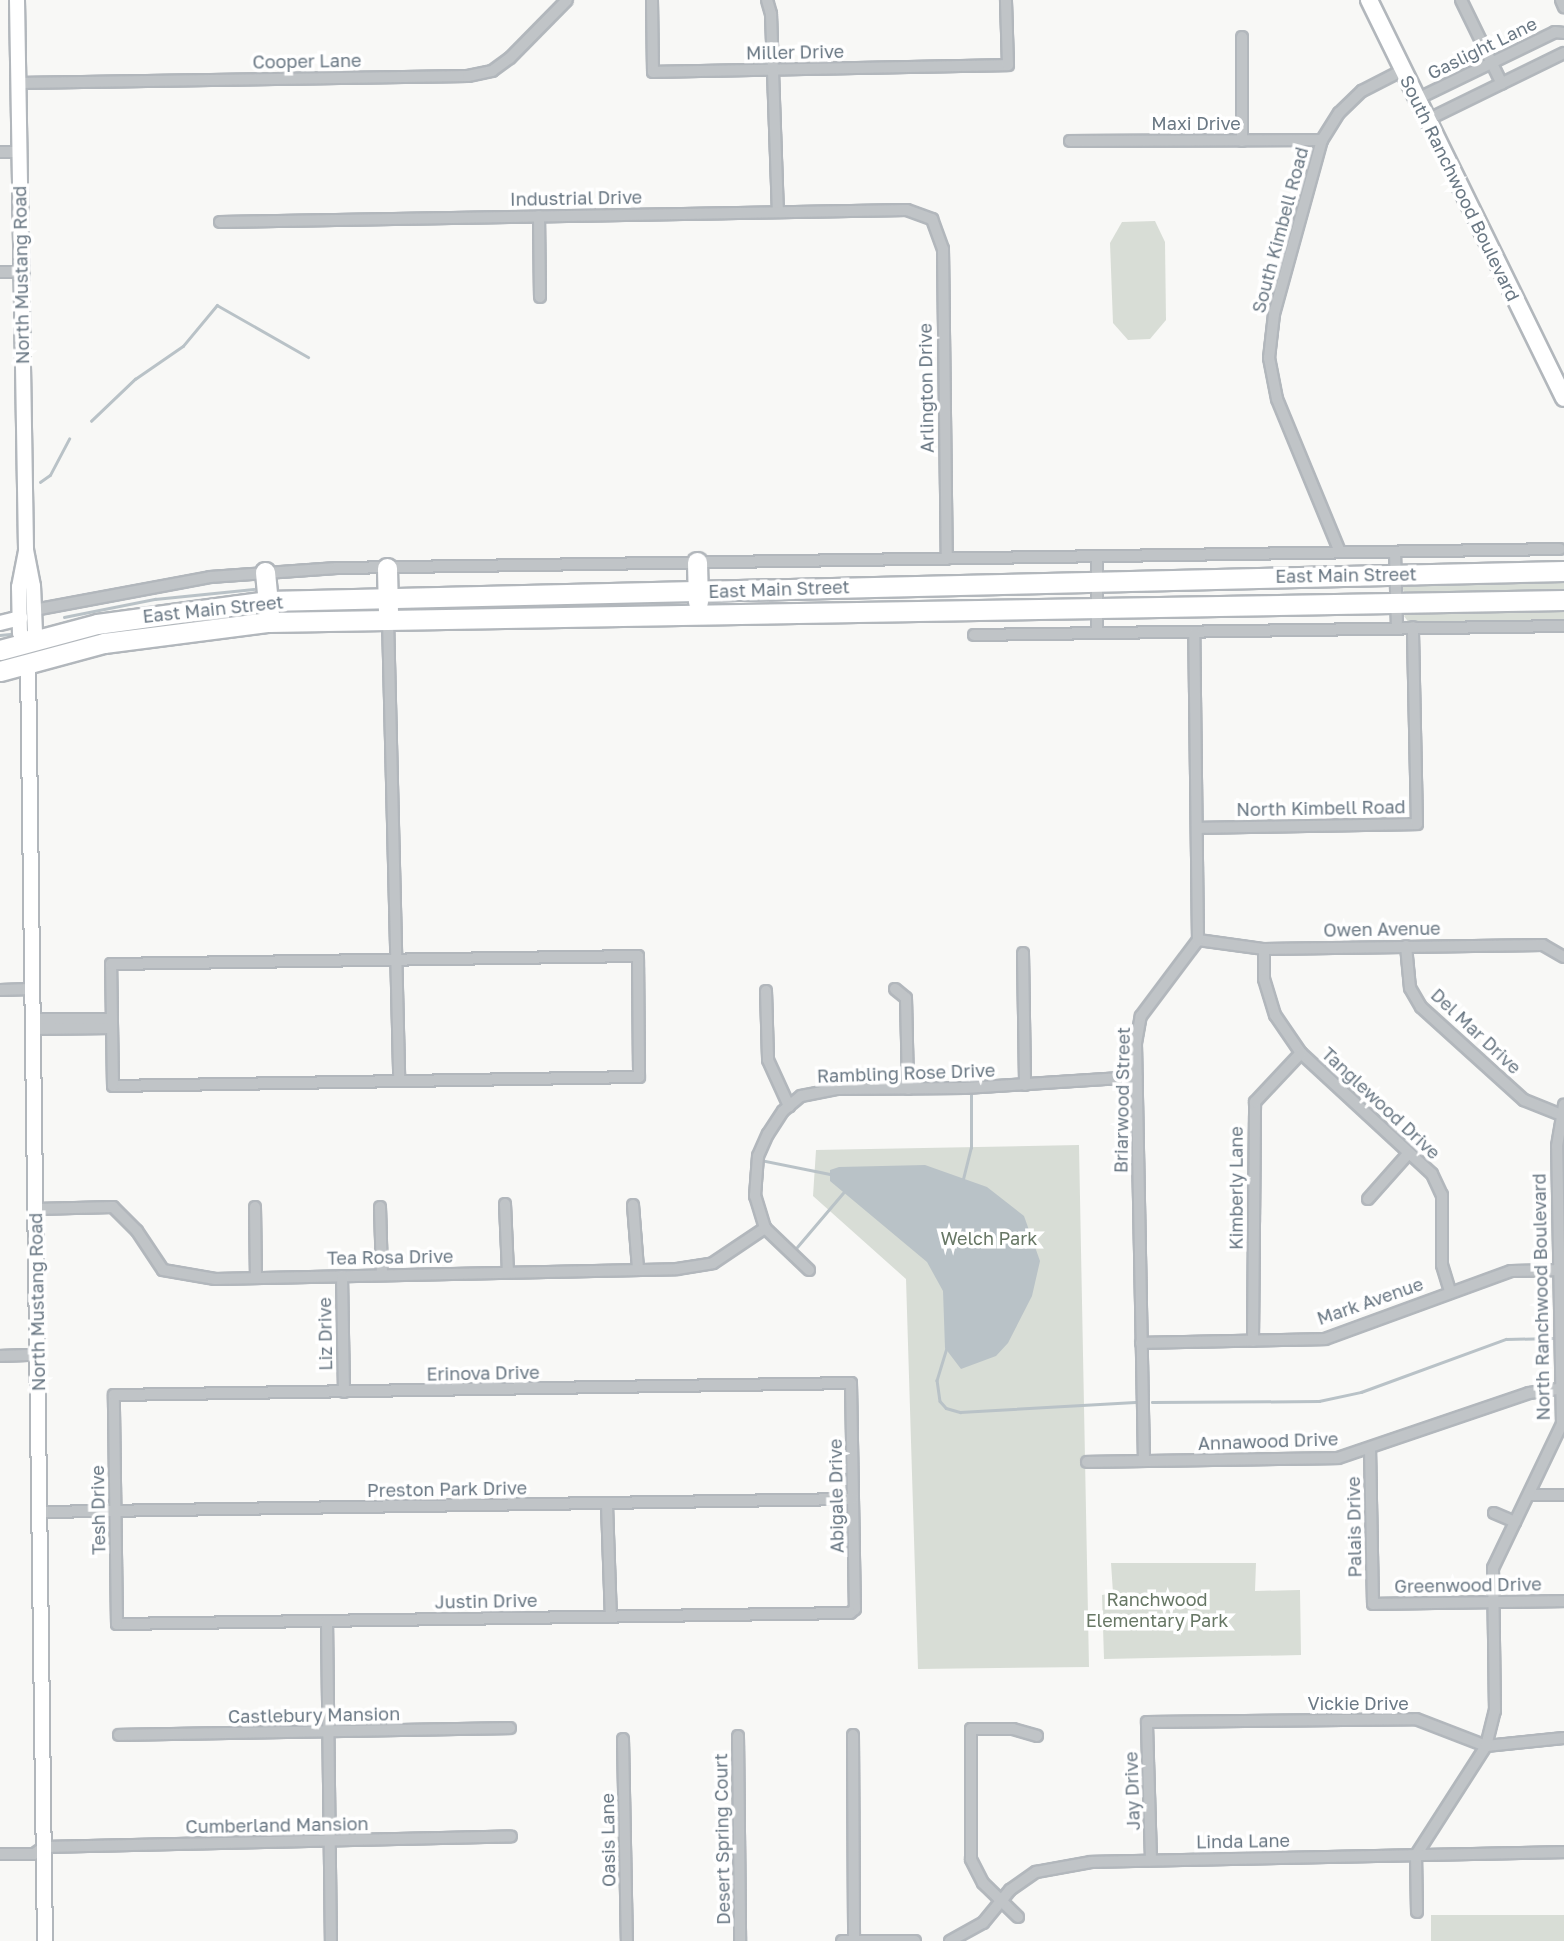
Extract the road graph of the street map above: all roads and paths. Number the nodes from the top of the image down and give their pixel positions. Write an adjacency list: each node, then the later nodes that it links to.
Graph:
1 (17, 0): 16 (street, North Mustang Road)
2 (567, 0): 16 (street, Cooper Lane)
3 (652, 0): 14 (street, Miller Drive)
4 (766, 0): 14 (street)
5 (1006, 0): 14 (street, Miller Drive)
6 (1369, 0): 15 (main road, South Ranchwood Boulevard)
7 (1461, 0): 13 (street)
8 (1561, 0): 9 (street)
9 (1564, 6)
10 (1564, 33): 13 (street, Gaslight Lane)
11 (1241, 37): 22 (street)
12 (1564, 52): 17 (street)
13 (1492, 62): 17 (street); 18 (street, Gaslight Lane)
14 (773, 70): 25 (street)
15 (1403, 70): 18 (main road, South Ranchwood Boulevard); 20 (street, South Kimbell Road)
16 (18, 83): 24 (street, North Mustang Road)
17 (1502, 84): 19 (street)
18 (1417, 99): 19 (main road, South Ranchwood Boulevard)
19 (1427, 120): 32 (main road, South Ranchwood Boulevard)
20 (1322, 140): 22 (street, Maxi Drive); 37 (street, South Kimbell Road)
21 (1070, 141): 22 (street, Maxi Drive)
22 (1242, 141)
23 (0, 152): 24 (street)
24 (19, 152): 30 (street, North Mustang Road)
25 (778, 211): 26 (street, Industrial Drive); 27 (street, Industrial Drive)
26 (539, 216): 28 (street, Industrial Drive); 31 (street)
27 (932, 219): 40 (street, Arlington Drive)
28 (220, 222)
29 (0, 272): 30 (street)
30 (21, 272): 36 (street, North Mustang Road)
31 (540, 297)
32 (1551, 377): 33 (main road, South Ranchwood Boulevard); 34 (main road, South Ranchwood Boulevard)
33 (1564, 398)
34 (1564, 410)
35 (1560, 549): 38 (street, East Main Street)
36 (26, 551): 53 (street, North Mustang Road); 55 (street, North Mustang Road)
37 (1340, 552): 38 (street, East Main Street); 39 (street, East Main Street)
38 (1395, 552): 45 (street)
39 (1097, 556): 40 (street, East Main Street); 46 (street)
40 (947, 559): 41 (street, East Main Street)
41 (697, 562): 42 (street, East Main Street); 47 (highway)
42 (387, 568): 44 (street, East Main Street); 48 (highway)
43 (1564, 571): 45 (highway, East Main Street)
44 (265, 572): 50 (highway); 53 (street, East Main Street)
45 (1395, 574): 46 (highway, East Main Street); 51 (street)
46 (1098, 580): 47 (highway, East Main Street); 52 (street)
47 (698, 591): 48 (highway, East Main Street); 54 (highway)
48 (388, 599): 50 (highway, East Main Street); 56 (highway)
49 (1564, 600): 51 (highway, East Main Street)
50 (268, 601): 57 (highway); 65 (highway, East Main Street)
51 (1396, 604): 52 (highway, East Main Street); 61 (street)
52 (1099, 607): 54 (highway, East Main Street); 62 (street)
53 (34, 611): 65 (street, North Mustang Road)
54 (698, 613): 56 (highway, East Main Street)
55 (20, 618): 58 (street); 65 (street, North Mustang Road)
56 (388, 619): 57 (highway, East Main Street); 75 (street)
57 (269, 622): 67 (highway, East Main Street)
58 (0, 623)
59 (1564, 626): 60 (street)
60 (1413, 627): 61 (street); 69 (street, North Kimbell Road)
61 (1397, 628): 63 (street)
62 (1097, 633): 63 (street); 64 (street)
63 (1194, 633): 69 (street)
64 (974, 635)
65 (27, 643): 66 (highway, East Main Street); 67 (highway)
66 (0, 650)
67 (28, 663): 68 (highway, East Main Street); 76 (street, North Mustang Road)
68 (0, 671)
69 (1197, 828): 70 (street)
70 (1198, 940): 72 (street, Owen Avenue); 83 (street, Briarwood Street)
71 (1406, 946): 72 (street, Owen Avenue); 74 (street, Owen Avenue); 88 (street, Del Mar Drive)
72 (1264, 949): 82 (street, Tanglewood Drive)
73 (1023, 953): 85 (street)
74 (1564, 957)
75 (397, 960): 80 (street); 84 (street); 84 (street)
76 (31, 989): 78 (street); 81 (street, North Mustang Road)
77 (895, 989): 86 (street)
78 (0, 990)
79 (766, 991): 87 (street)
80 (112, 1023): 81 (street); 84 (street)
81 (32, 1024): 95 (street, North Mustang Road)
82 (1300, 1053): 89 (street, Tanglewood Drive); 105 (street, Kimberly Lane)
83 (1137, 1077): 85 (street, Rambling Rose Drive); 106 (street, Briarwood Street)
84 (399, 1082)
85 (1025, 1086): 86 (street, Rambling Rose Drive)
86 (908, 1089): 87 (street, Rambling Rose Drive)
87 (789, 1106): 96 (street)
88 (1561, 1109): 99 (street, North Ranchwood Boulevard)
89 (1408, 1154): 90 (street); 104 (street, Tanglewood Drive)
90 (1368, 1199)
91 (505, 1204): 100 (street)
92 (633, 1205): 97 (street)
93 (255, 1207): 103 (street)
94 (380, 1207): 101 (street)
95 (36, 1209): 103 (street, Tea Rosa Drive); 107 (street, North Mustang Road)
96 (765, 1228): 97 (street, Tea Rosa Drive); 98 (street)
97 (638, 1269): 100 (street, Tea Rosa Drive)
98 (809, 1270)
99 (1561, 1270): 104 (street, Mark Avenue); 110 (street, North Ranchwood Boulevard)
100 (508, 1272): 101 (street, Tea Rosa Drive)
101 (382, 1275): 102 (street, Tea Rosa Drive)
102 (342, 1276): 103 (street, Tea Rosa Drive); 111 (street, Liz Drive)
103 (256, 1278)
104 (1450, 1292): 105 (street, Mark Avenue)
105 (1253, 1341): 106 (street, Mark Avenue)
106 (1142, 1343): 114 (street, Briarwood Street)
107 (38, 1355): 108 (street); 121 (street, North Mustang Road)
108 (0, 1356)
109 (851, 1383): 111 (street, Erinova Drive); 118 (street, Abigale Drive)
110 (1563, 1388): 113 (street, Annawood Drive); 116 (street, North Ranchwood Boulevard)
111 (344, 1392): 112 (street, Erinova Drive)
112 (114, 1395): 120 (street, Tesh Drive)
113 (1370, 1448): 114 (street, Annawood Drive); 126 (street, Palais Drive)
114 (1144, 1461): 115 (street, Annawood Drive)
115 (1087, 1462)
116 (1529, 1495): 117 (street); 123 (street, North Ranchwood Boulevard)
117 (1564, 1495)
118 (853, 1499): 119 (street, Preston Park Drive); 127 (street, Abigale Drive)
119 (607, 1505): 120 (street, Preston Park Drive); 128 (street)
120 (116, 1511): 121 (street, Preston Park Drive); 130 (street, Tesh Drive)
121 (41, 1512): 143 (street, North Mustang Road)
122 (1494, 1513): 123 (street)
123 (1514, 1522): 125 (street, North Ranchwood Boulevard)
124 (1564, 1601): 125 (street, Greenwood Drive)
125 (1494, 1603): 126 (street, Greenwood Drive); 140 (street, North Ranchwood Boulevard)
126 (1373, 1604)
127 (855, 1609): 128 (street, Justin Drive)
128 (611, 1617): 129 (street, Justin Drive)
129 (327, 1621): 130 (street, Justin Drive); 133 (street)
130 (117, 1624)
131 (1147, 1722): 140 (street, Vickie Drive); 147 (street, Jay Drive)
132 (510, 1728): 133 (street, Castlebury Mansion)
133 (328, 1733): 134 (street, Castlebury Mansion); 142 (street)
134 (119, 1735)
135 (853, 1735): 156 (street)
136 (738, 1736): 154 (street, Desert Spring Court)
137 (1037, 1736): 148 (street)
138 (1564, 1738): 140 (street, Vickie Drive)
139 (623, 1739): 153 (street, Oasis Lane)
140 (1486, 1746): 146 (street, North Ranchwood Boulevard)
141 (511, 1836): 142 (street, Cumberland Mansion)
142 (330, 1841): 143 (street, Cumberland Mansion); 152 (street)
143 (44, 1847): 145 (street, Cumberland Mansion); 151 (street, North Mustang Road)
144 (1564, 1852): 146 (street, Linda Lane)
145 (0, 1854)
146 (1416, 1855): 147 (street, Linda Lane); 149 (street)
147 (1151, 1860): 148 (street, Linda Lane)
148 (1001, 1901): 150 (street); 158 (street, Linda Lane)
149 (1417, 1912)
150 (1018, 1917)
151 (46, 1941)
152 (331, 1941)
153 (627, 1941)
154 (740, 1941)
155 (842, 1941): 156 (street)
156 (854, 1941): 157 (street)
157 (915, 1941)
158 (950, 1941)

